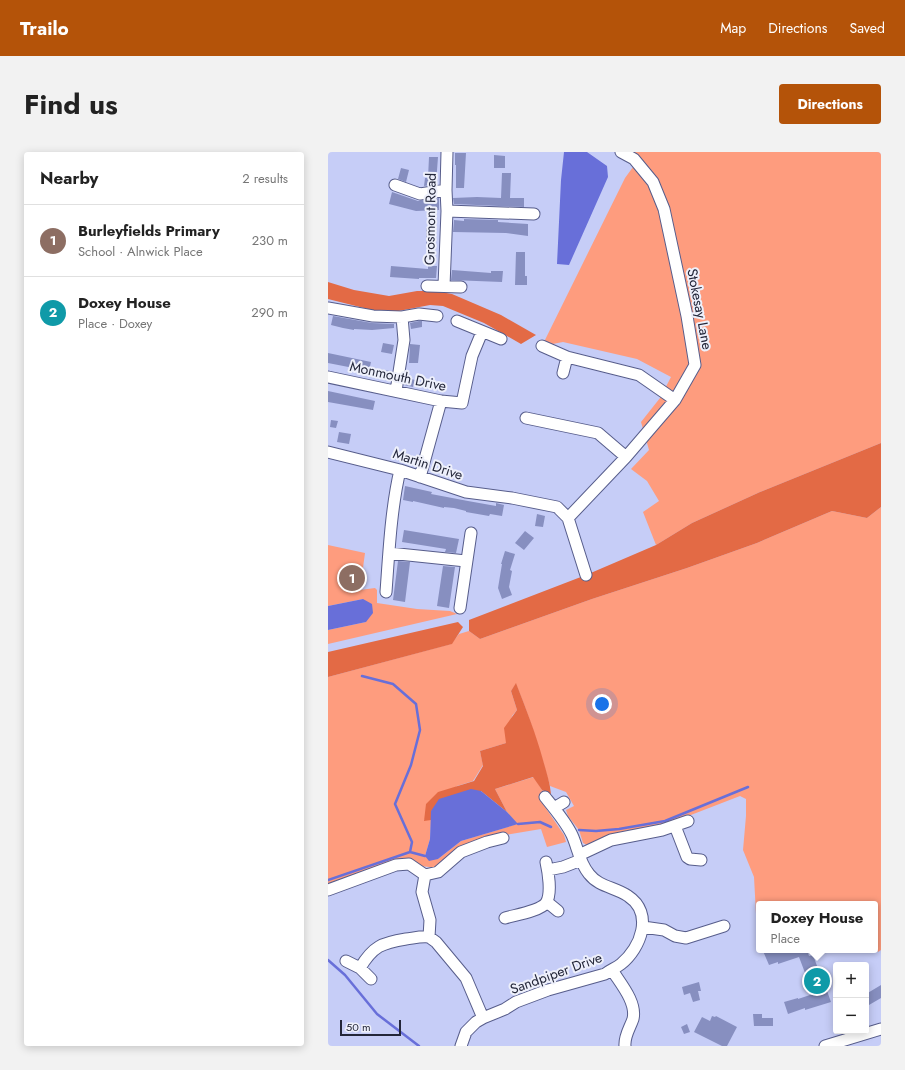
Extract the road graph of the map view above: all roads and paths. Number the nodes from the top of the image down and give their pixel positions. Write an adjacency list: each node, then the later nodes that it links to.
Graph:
1 (447, 152): 4 (street, Grosmont Road)
2 (621, 152): 21 (street, Stokesay Lane)
3 (395, 185): 4 (street)
4 (446, 190): 5 (street, Grosmont Road)
5 (447, 212): 6 (street); 8 (street, Grosmont Road)
6 (533, 213)
7 (427, 286): 8 (street, Grosmont Road)
8 (444, 286): 9 (street, Grosmont Road)
9 (461, 287)
10 (328, 308): 12 (street)
11 (437, 316): 12 (street)
12 (402, 317): 20 (street)
13 (457, 321): 14 (street)
14 (482, 332): 15 (street); 22 (street, Monmouth Drive)
15 (501, 339)
16 (542, 346): 17 (street)
17 (566, 357): 18 (street); 21 (street)
18 (563, 373)
19 (328, 377): 20 (street, Monmouth Drive)
20 (396, 391): 22 (street, Monmouth Drive)
21 (675, 400): 25 (street, Stokesay Lane)
22 (441, 401): 27 (street)
23 (526, 418): 25 (street)
24 (328, 452): 26 (street, Martin Drive)
25 (626, 457): 28 (street, Stokesay Lane)
26 (400, 470): 27 (street, Martin Drive); 30 (street)
27 (420, 477): 28 (street, Martin Drive)
28 (568, 518): 32 (street)
29 (470, 533): 31 (street)
30 (389, 553): 31 (street); 33 (street)
31 (466, 561): 34 (street)
32 (586, 575)
33 (386, 592)
34 (460, 608)
35 (545, 798): 37 (street)
36 (564, 802): 37 (street)
37 (554, 808): 41 (street)
38 (688, 821): 39 (street)
39 (675, 826): 41 (street); 42 (street)
40 (503, 838): 43 (street)
41 (580, 858): 45 (street); 49 (street)
42 (701, 860)
43 (425, 875): 44 (street); 50 (street)
44 (328, 890)
45 (547, 902): 46 (street); 47 (street)
46 (558, 911)
47 (505, 918)
48 (724, 926): 49 (street)
49 (643, 927): 53 (street, Sandpiper Drive)
50 (429, 937): 52 (street); 55 (street)
51 (346, 960): 52 (street)
52 (360, 968): 54 (street)
53 (612, 970): 55 (street, Sandpiper Drive); 59 (street)
54 (371, 979)
55 (483, 1018): 58 (street, Sandpiper Drive)
56 (881, 1029): 57 (street)
57 (840, 1044): 60 (street)
58 (461, 1046)
59 (625, 1046)
60 (825, 1046)

